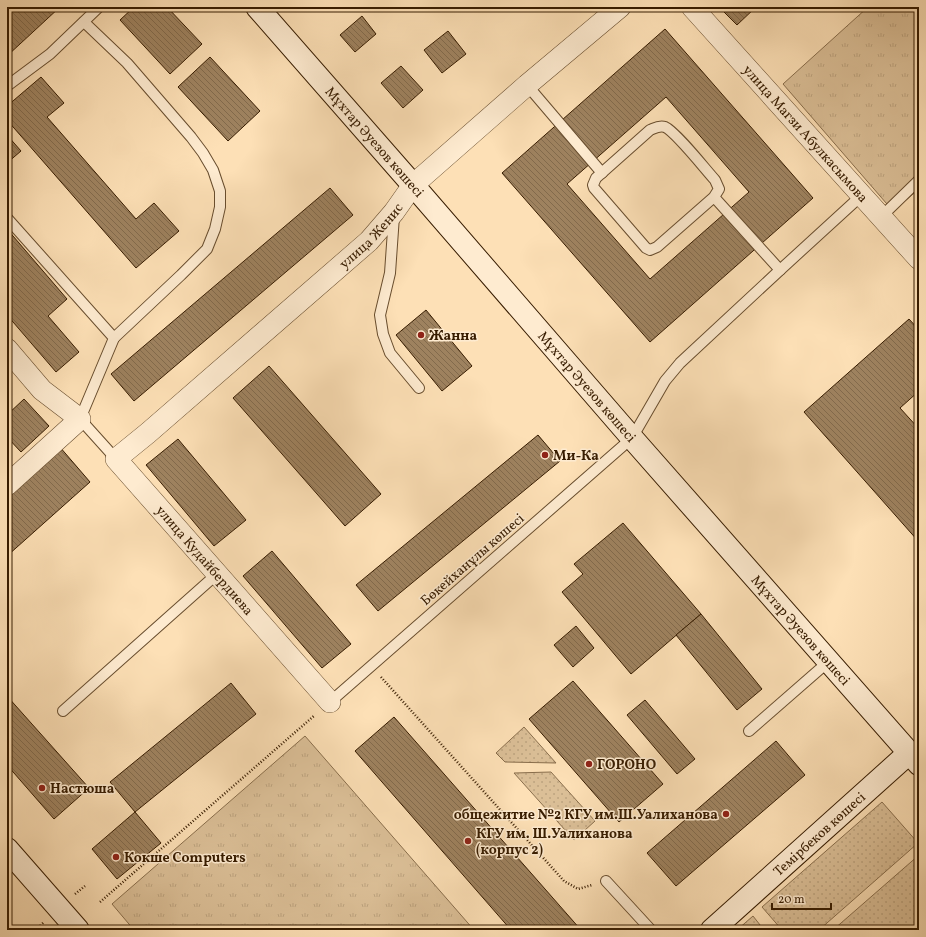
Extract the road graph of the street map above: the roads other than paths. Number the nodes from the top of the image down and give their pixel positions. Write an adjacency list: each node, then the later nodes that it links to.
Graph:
1 (99, 7): 5 (lane)
2 (256, 7): 10 (main road, Мұхтар Әуезов көшесі)
3 (620, 7): 6 (street, улица Женис)
4 (692, 7): 11 (street, улица Магзи Абулкасымова)
5 (84, 22): 7 (lane); 18 (lane)
6 (527, 85): 8 (lane); 10 (street, улица Женис)
7 (7, 86)
8 (602, 173): 12 (lane); 12 (lane)
9 (919, 180): 14 (lane)
10 (413, 185): 13 (street, улица Женис); 22 (main road, Мұхтар Әуезов көшесі)
11 (862, 195): 14 (street, улица Магзи Абулкасымова); 17 (lane, Бөкейханұлы көшесі)
12 (714, 197): 17 (lane)
13 (394, 212): 20 (lane); 23 (street, улица Женис)
14 (881, 217): 16 (street, улица Магзи Абулкасымова)
15 (7, 218): 18 (lane)
16 (919, 259)
17 (780, 270): 22 (lane, Бөкейханұлы көшесі)
18 (114, 338): 21 (lane)
19 (7, 349): 21 (street, улица Кудайбердиева)
20 (419, 388)
21 (80, 419): 23 (lane, улица Кудайбердиева); 24 (street)
22 (632, 438): 26 (main road, Мұхтар Әуезов көшесі); 27 (lane, Бөкейханұлы көшесі)
23 (116, 459): 25 (street, улица Кудайбердиева)
24 (7, 485)
25 (218, 574): 27 (street, улица Кудайбердиева); 28 (lane)
26 (828, 662): 29 (lane); 30 (main road, Мұхтар Әуезов көшесі)
27 (330, 702)
28 (63, 711)
29 (749, 731)
30 (916, 754): 35 (main road, Темірбеков көшесі)
31 (7, 849): 33 (main road)
32 (606, 881): 34 (lane)
33 (78, 930)
34 (651, 930)
35 (712, 930)

